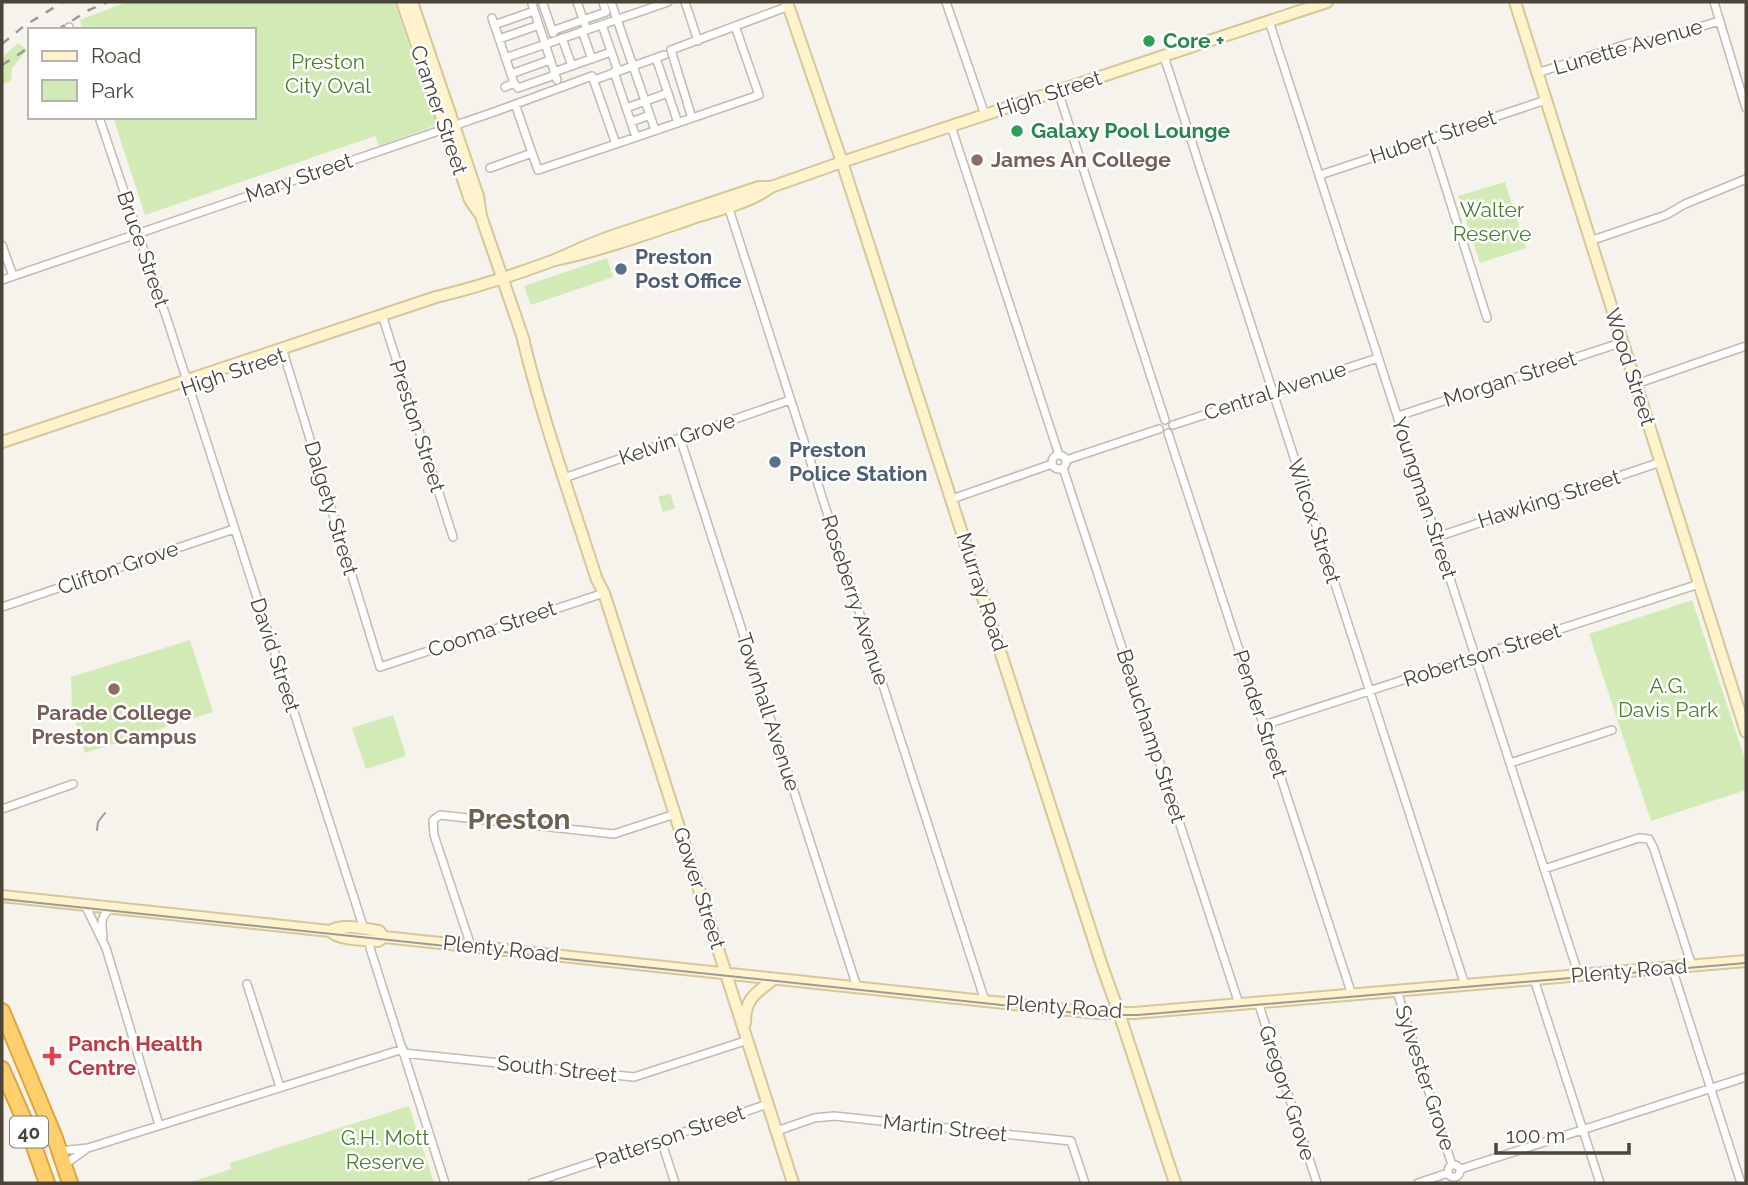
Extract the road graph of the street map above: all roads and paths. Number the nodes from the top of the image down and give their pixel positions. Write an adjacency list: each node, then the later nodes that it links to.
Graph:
1 (402, 2): 57 (main road, Cramer Street)
2 (412, 2): 57 (main road, Cramer Street)
3 (577, 2): 18 (street)
4 (603, 2): 17 (street)
5 (613, 2): 21 (street)
6 (668, 2): 13 (street)
7 (685, 2): 28 (street)
8 (947, 2): 51 (street)
9 (1327, 2): 19 (main road, High Street)
10 (1515, 2): 38 (main road, Wood Street)
11 (1714, 2): 20 (street)
12 (546, 3): 16 (street); 24 (street)
13 (656, 4): 15 (street)
14 (788, 4): 23 (street); 64 (main road, Murray Road)
15 (645, 5): 21 (street)
16 (533, 7): 22 (street); 26 (street)
17 (607, 12): 18 (street); 21 (street)
18 (583, 20): 24 (street); 25 (street)
19 (1269, 21): 31 (main road, High Street); 66 (street, Youngman Street)
20 (1719, 21): 38 (street, Lunette Avenue); 49 (street)
21 (610, 22): 25 (street); 30 (street); 36 (street)
22 (539, 26): 26 (street); 29 (street)
23 (735, 26): 28 (street); 53 (street)
24 (552, 31): 27 (street)
25 (585, 31): 27 (street); 33 (street)
26 (499, 39): 32 (street)
27 (559, 39): 29 (street); 35 (street)
28 (698, 41): 53 (street)
29 (545, 44): 32 (street); 34 (street)
30 (611, 52): 33 (street); 37 (street)
31 (1164, 56): 44 (main road, High Street); 83 (street, Wilcox Street)
32 (505, 58): 39 (street)
33 (592, 59): 35 (street)
34 (550, 60): 39 (street); 40 (street)
35 (572, 66): 40 (street)
36 (634, 66): 37 (street, Mary Street); 45 (street, Mary Street); 47 (street)
37 (616, 72): 41 (street, Mary Street); 50 (street)
38 (1537, 73): 46 (main road, Wood Street)
39 (511, 74): 42 (street)
40 (555, 76): 42 (street)
41 (593, 80): 48 (street, Mary Street); 62 (street)
42 (514, 83): 43 (street)
43 (505, 87)
44 (1058, 91): 51 (main road, High Street); 86 (street)
45 (668, 93): 47 (street); 56 (street)
46 (1546, 100): 61 (street, Hubert Street); 70 (main road, Wood Street)
47 (646, 102): 50 (street); 52 (street)
48 (515, 104): 57 (street, Mary Street); 63 (street)
49 (1746, 107)
50 (626, 108): 55 (street)
51 (985, 115): 58 (main road, High Street)
52 (650, 116): 55 (street); 59 (street)
53 (692, 118): 56 (street)
54 (100, 119): 69 (street, Bruce Street)
55 (631, 122): 60 (street)
56 (678, 123): 59 (street)
57 (450, 126): 69 (street, Mary Street); 73 (main road, Cramer Street)
58 (951, 126): 64 (main road, High Street); 93 (street, Beauchamp Street)
59 (655, 130): 60 (street)
60 (636, 137): 62 (street)
61 (1430, 138): 66 (street, Hubert Street); 76 (street)
62 (616, 144): 63 (street)
63 (532, 153): 65 (street)
64 (842, 162): 68 (main road, High Street); 96 (main road, Murray Road)
65 (490, 168)
66 (1320, 175): 80 (street, Youngman Street)
67 (1746, 179): 70 (street)
68 (727, 202): 73 (main road, High Street); 84 (street, Roseberry Avenue)
69 (138, 233): 72 (street, Mary Street); 81 (street, Bruce Street)
70 (1590, 241): 77 (main road, Wood Street)
71 (2, 245): 72 (street)
72 (13, 276): 74 (street, Mary Street)
73 (502, 278): 75 (main road, High Street); 95 (main road, Gower Street)
74 (2, 280)
75 (383, 318): 79 (main road, High Street); 98 (street, Preston Street)
76 (1487, 318)
77 (1623, 342): 82 (main road, Wood Street); 85 (street, Morgan Street)
78 (1746, 346): 82 (street)
79 (283, 352): 81 (main road, High Street); 104 (street, Dalgety Street)
80 (1378, 358): 83 (street, Central Avenue); 85 (street, Youngman Street)
81 (188, 384): 91 (main road, High Street); 92 (main road, High Street); 97 (street, David Street)
82 (1636, 384): 94 (main road, Wood Street)
83 (1272, 392): 87 (street, Central Avenue); 105 (street, Wilcox Street)
84 (790, 400): 90 (street, Kelvin Grove); 132 (street, Roseberry Avenue)
85 (1398, 416): 99 (street, Youngman Street)
86 (1165, 420): 87 (street); 88 (street)
87 (1172, 425): 89 (street)
88 (1159, 429): 89 (street); 93 (street)
89 (1168, 433): 106 (street, Pender Street)
90 (680, 438): 95 (street, Kelvin Grove); 129 (street, Townhall Avenue)
91 (2, 442)
92 (2, 449)
93 (1062, 461): 96 (street); 134 (street, Beauchamp Street)
94 (1661, 462): 99 (street, Hawking Street); 100 (main road, Wood Street)
95 (568, 477): 101 (main road, Gower Street)
96 (952, 499): 136 (main road, Murray Road)
97 (234, 529): 102 (street, Clifton Grove); 117 (street, David Street)
98 (453, 537)
99 (1437, 537): 103 (street, Youngman Street)
100 (1699, 584): 103 (street, Robertson Street); 108 (main road, Wood Street)
101 (604, 593): 104 (street, Cooma Street); 112 (main road, Gower Street)
102 (2, 607)
103 (1476, 658): 105 (street, Robertson Street); 109 (street, Youngman Street)
104 (380, 667)
105 (1369, 691): 106 (street, Robertson Street); 128 (street, Wilcox Street)
106 (1264, 725): 131 (street, Pender Street)
107 (1612, 730): 109 (street)
108 (1746, 732)
109 (1510, 764): 113 (street, Youngman Street)
110 (73, 784): 111 (street)
111 (2, 808)
112 (675, 814): 118 (street); 123 (main road, Gower Street)
113 (1544, 869): 121 (street); 124 (street, Youngman Street)
114 (2, 896): 115 (main road, Plenty Road)
115 (85, 905): 116 (main road, Plenty Road); 119 (street)
116 (112, 908): 117 (main road, Plenty Road); 119 (street)
117 (367, 935): 118 (main road, Plenty Road); 139 (street, David Street)
118 (471, 946): 123 (main road, Plenty Road)
119 (106, 948): 146 (street)
120 (1746, 961): 121 (main road, Plenty Road)
121 (1692, 966): 122 (main road, Plenty Road)
122 (1672, 968): 124 (main road, Plenty Road); 144 (street)
123 (726, 974): 125 (main road, Plenty Road); 137 (main road, Gower Street)
124 (1579, 976): 126 (main road, Plenty Road)
125 (774, 979): 129 (main road, Plenty Road); 137 (main road)
126 (1534, 979): 128 (main road, Plenty Road); 147 (street)
127 (247, 984): 143 (street)
128 (1465, 985): 130 (main road, Plenty Road)
129 (857, 987): 132 (main road, Plenty Road)
130 (1397, 991): 131 (main road, Plenty Road); 152 (street, Sylvester Grove)
131 (1352, 995): 133 (main road, Plenty Road)
132 (985, 1001): 136 (main road, Plenty Road)
133 (1258, 1002): 134 (main road, Plenty Road); 164 (street, Gregory Grove)
134 (1239, 1004): 136 (main road, Plenty Road)
135 (2, 1011): 140 (highway, 40)
136 (1119, 1013): 163 (main road, Murray Road)
137 (746, 1036): 139 (street, South Street); 145 (main road, Gower Street)
138 (2, 1041): 140 (highway)
139 (403, 1051): 143 (street, South Street); 158 (street, David Street)
140 (21, 1056): 151 (highway, 40)
141 (2, 1069): 156 (highway, 40)
142 (1746, 1077): 144 (street)
143 (280, 1087): 146 (street, South Street)
144 (1711, 1089): 147 (street); 167 (street)
145 (768, 1104): 148 (main road, Gower Street); 149 (street, Patterson Street)
146 (159, 1125): 150 (street, South Street)
147 (1583, 1130): 153 (street); 166 (street)
148 (777, 1131): 161 (main road, Gower Street); 162 (street, Martin Street)
149 (661, 1140): 159 (street, Patterson Street); 160 (street)
150 (88, 1148): 151 (street, South Street); 151 (street, South Street)
151 (62, 1158): 157 (highway, 40)
152 (1452, 1165): 153 (street); 154 (street)
153 (1461, 1169): 155 (street)
154 (1448, 1173): 155 (street); 165 (street)
155 (1457, 1180)
156 (47, 1183)
157 (70, 1183)
158 (445, 1183)
159 (532, 1183)
160 (675, 1183)
161 (793, 1183)
162 (1085, 1183)
163 (1175, 1183)
164 (1317, 1183)
165 (1419, 1183)
166 (1600, 1183)
167 (1741, 1183)

